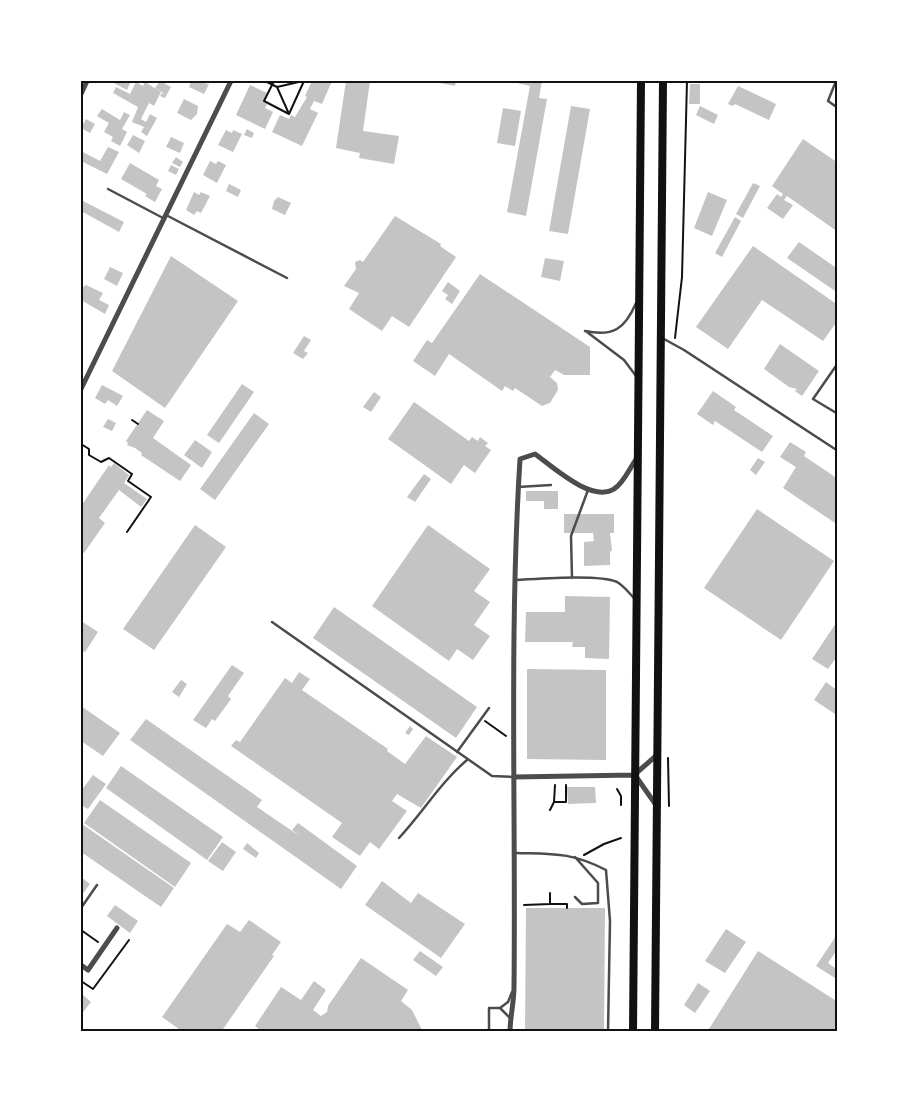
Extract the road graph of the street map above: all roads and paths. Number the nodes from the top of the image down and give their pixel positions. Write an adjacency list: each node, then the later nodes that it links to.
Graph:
1 (88, 81): 12 (street)
2 (231, 81): 16 (street)
3 (265, 81): 10 (path)
4 (274, 81): 10 (path)
5 (303, 81): 11 (path); 14 (path)
6 (641, 81): 18 (main road)
7 (663, 81): 19 (main road)
8 (687, 81): 20 (path)
9 (836, 81): 13 (lane)
10 (272, 85): 11 (path); 14 (path)
11 (277, 87): 14 (path)
12 (81, 94)
13 (838, 108)
14 (289, 114)
15 (108, 189): 16 (lane)
16 (166, 217): 17 (lane); 23 (street)
17 (287, 278)
18 (639, 296): 22 (main road); 22 (lane)
19 (660, 338): 28 (lane); 42 (main road)
20 (675, 338)
21 (838, 363): 24 (lane)
22 (638, 380): 29 (main road)
23 (81, 389)
24 (838, 414)
25 (132, 420): 26 (path)
26 (138, 424)
27 (81, 444): 33 (path)
28 (838, 451)
29 (638, 456): 32 (street); 36 (main road)
30 (551, 485): 31 (lane)
31 (518, 487): 32 (street); 35 (street)
32 (588, 490): 34 (lane)
33 (128, 532)
34 (572, 578): 35 (lane); 36 (lane)
35 (516, 580): 46 (street)
36 (637, 602): 45 (main road)
37 (272, 622): 41 (lane)
38 (489, 708): 39 (lane)
39 (481, 719): 40 (path); 41 (lane)
40 (506, 736)
41 (457, 752): 44 (lane)
42 (657, 755): 45 (street); 52 (main road)
43 (668, 758): 53 (path)
44 (467, 760): 46 (lane); 55 (lane)
45 (634, 775): 46 (street); 52 (street); 79 (main road)
46 (514, 777): 57 (street)
47 (555, 785): 50 (path)
48 (566, 785): 50 (path)
49 (617, 789): 51 (path)
50 (554, 802): 54 (path)
51 (622, 806)
52 (656, 806): 80 (main road)
53 (669, 806)
54 (550, 810)
55 (400, 838)
56 (621, 838): 59 (path)
57 (513, 852): 58 (lane); 73 (street)
58 (574, 856): 59 (lane); 62 (lane)
59 (579, 858): 78 (lane)
60 (97, 885): 65 (lane)
61 (550, 893): 63 (path)
62 (574, 897)
63 (550, 904): 64 (path); 66 (path)
64 (524, 905)
65 (81, 908)
66 (567, 908)
67 (116, 928): 70 (street)
68 (81, 930): 70 (path)
69 (129, 940): 72 (path)
70 (104, 946): 71 (street)
71 (81, 965)
72 (81, 981)
73 (514, 986): 74 (lane); 75 (street)
74 (500, 1008): 75 (lane); 76 (lane)
75 (511, 1019): 77 (street)
76 (489, 1032)
77 (510, 1032)
78 (608, 1032)
79 (633, 1032)
80 (655, 1032)

